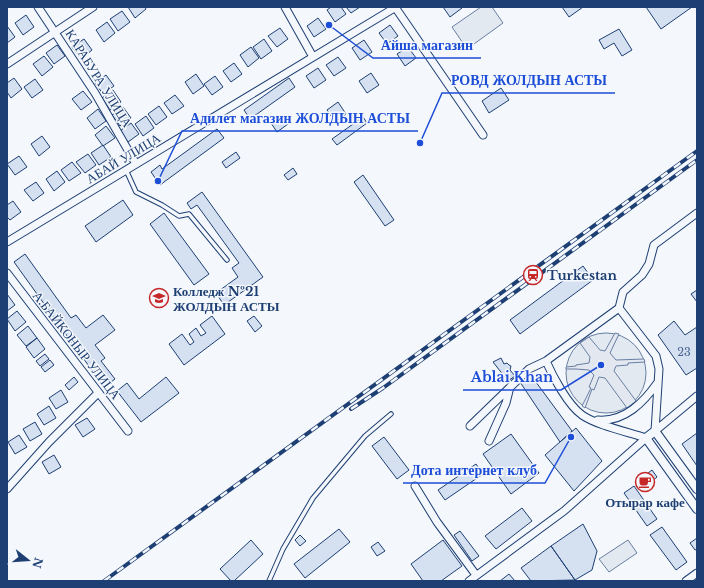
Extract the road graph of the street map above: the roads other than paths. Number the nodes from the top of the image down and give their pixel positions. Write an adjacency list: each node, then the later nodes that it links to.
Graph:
1 (38, 7): 5 (street, КАРАБУРА УЛИЦА)
2 (93, 7): 5 (street)
3 (286, 7): 6 (street)
4 (396, 7): 6 (street, АБАЙ УЛИЦА); 8 (street)
5 (56, 32): 7 (street); 9 (street, КАРАБУРА УЛИЦА)
6 (313, 57): 9 (street, АБАЙ УЛИЦА)
7 (7, 64)
8 (483, 135)
9 (136, 164): 10 (street, АБАЙ УЛИЦА)
10 (126, 170): 12 (street, АБАЙ УЛИЦА); 13 (lane)
11 (697, 213): 15 (street)
12 (7, 242)
13 (227, 260)
14 (7, 273): 19 (street, А.БАЙКОНЫР УЛИЦА)
15 (619, 308): 16 (street); 17 (street)
16 (546, 361): 18 (street); 22 (street)
17 (658, 382): 22 (street); 24 (street)
18 (510, 387): 23 (street); 27 (street)
19 (98, 393): 25 (street, А.БАЙКОНЫР УЛИЦА); 28 (street)
20 (697, 396): 24 (street)
21 (391, 414): 34 (lane)
22 (592, 420): 26 (street)
23 (470, 426)
24 (655, 431): 26 (street); 30 (street)
25 (128, 432)
26 (646, 438): 31 (street); 33 (street)
27 (489, 441)
28 (9, 484)
29 (415, 486): 33 (street)
30 (697, 489)
31 (697, 509)
32 (697, 573): 36 (street)
33 (476, 575): 35 (street)
34 (269, 581)
35 (469, 581)
36 (686, 581)

